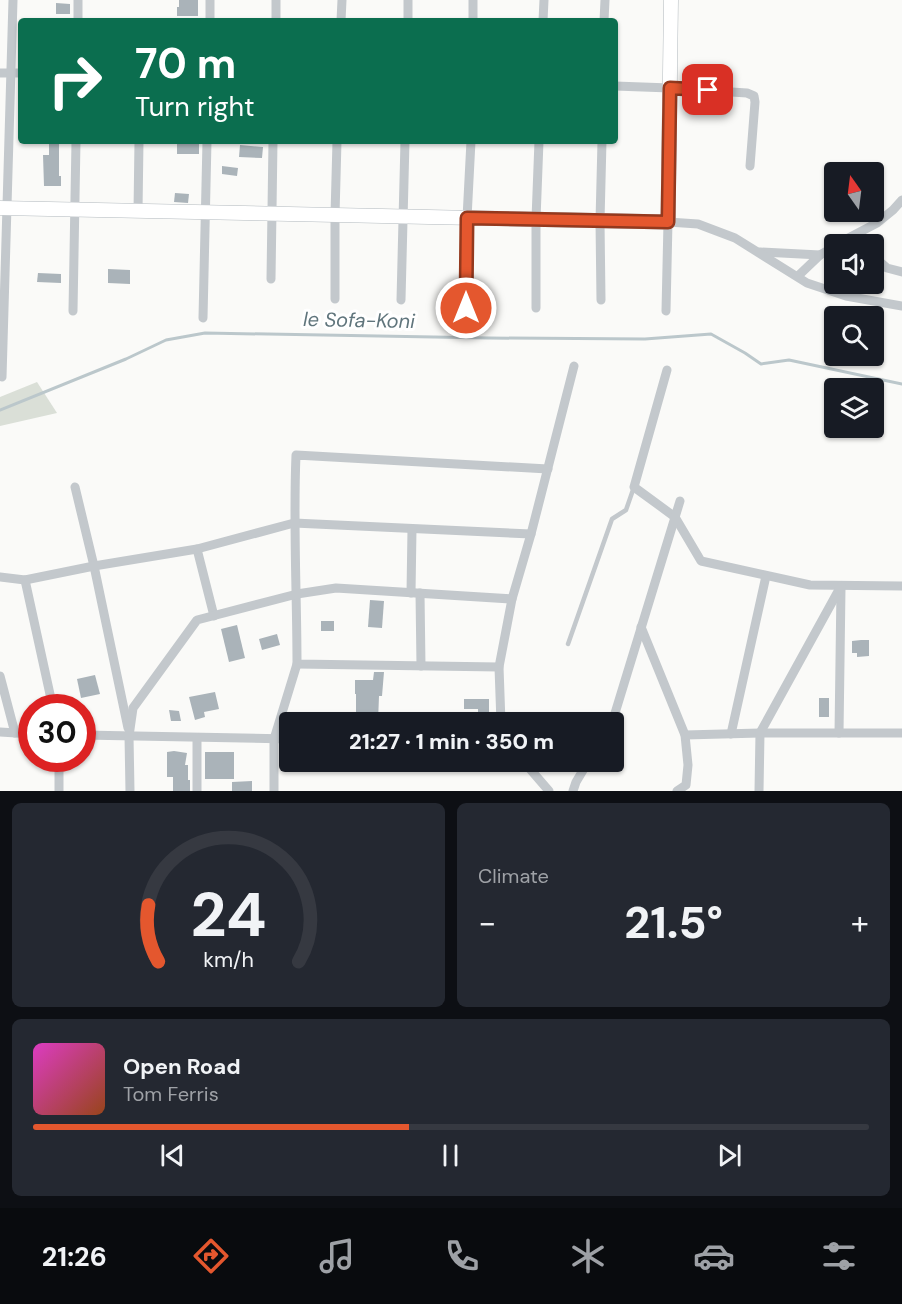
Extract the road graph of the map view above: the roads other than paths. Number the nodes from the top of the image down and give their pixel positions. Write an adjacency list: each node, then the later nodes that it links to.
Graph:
1 (13, 0): 20 (street)
2 (78, 0): 11 (street)
3 (210, 0): 12 (street)
4 (276, 0): 13 (street)
5 (342, 0): 14 (street)
6 (408, 0): 15 (street)
7 (473, 0): 16 (street)
8 (544, 0): 17 (street)
9 (605, 0): 18 (street)
10 (671, 0): 22 (street)
11 (78, 18)
12 (210, 18)
13 (276, 18)
14 (341, 18)
15 (408, 18)
16 (473, 18)
17 (543, 18)
18 (604, 18)
19 (0, 73): 20 (street)
20 (16, 73): 34 (street)
21 (618, 86): 22 (street)
22 (670, 88): 32 (street); 44 (street)
23 (76, 144): 35 (street)
24 (139, 144): 36 (street)
25 (207, 144): 37 (street)
26 (273, 144): 38 (street)
27 (337, 144): 39 (street)
28 (405, 144): 40 (street)
29 (471, 144): 41 (street)
30 (539, 144): 42 (street)
31 (602, 144): 43 (street)
32 (750, 166)
33 (902, 200): 45 (street)
34 (3, 208): 35 (street); 64 (street)
35 (74, 209): 36 (street); 59 (street)
36 (138, 211): 37 (street)
37 (206, 212): 38 (street); 61 (street)
38 (271, 213): 39 (street); 52 (street)
39 (335, 215): 40 (street); 53 (street)
40 (402, 217): 41 (street); 54 (street)
41 (467, 218): 42 (street); 57 (street)
42 (536, 219): 43 (street); 58 (street)
43 (600, 221): 44 (street); 55 (street)
44 (668, 222): 46 (street); 60 (street)
45 (856, 234)
46 (759, 252): 48 (street); 51 (street)
47 (824, 253): 48 (street)
48 (820, 255): 51 (street)
49 (884, 265): 50 (street)
50 (902, 272)
51 (798, 276): 56 (street)
52 (271, 279)
53 (335, 299)
54 (400, 300)
55 (601, 300)
56 (902, 306)
57 (466, 308)
58 (536, 308)
59 (73, 311)
60 (666, 311)
61 (203, 318)
62 (574, 366): 65 (street)
63 (667, 370): 67 (street)
64 (2, 377)
65 (548, 469): 70 (street); 72 (street)
66 (75, 487): 74 (street)
67 (634, 487): 69 (street); 85 (lane)
68 (680, 501): 69 (street)
69 (675, 517): 75 (street); 84 (street)
70 (294, 524): 71 (street); 73 (street); 81 (street)
71 (412, 529): 72 (street); 80 (street)
72 (531, 534): 82 (street)
73 (197, 549): 74 (street); 83 (street)
74 (94, 566): 77 (street); 102 (street)
75 (766, 576): 78 (street); 99 (street)
76 (0, 577): 77 (street)
77 (25, 580): 90 (street)
78 (841, 586): 79 (street); 96 (street); 97 (street)
79 (902, 586)
80 (416, 593): 81 (street); 82 (street); 87 (street)
81 (297, 594): 83 (street); 86 (street)
82 (512, 599): 88 (street)
83 (214, 616): 102 (street)
84 (641, 627): 92 (street); 101 (street)
85 (568, 644)
86 (297, 663): 87 (street); 104 (street)
87 (421, 666): 88 (street)
88 (499, 667): 91 (street)
89 (0, 676): 94 (street)
90 (50, 694)
91 (501, 712)
92 (615, 712)
93 (0, 732): 94 (street)
94 (15, 733): 95 (street)
95 (18, 733)
96 (760, 733): 97 (street); 99 (street); 116 (street)
97 (838, 733): 98 (street)
98 (902, 733)
99 (731, 734): 101 (street)
100 (96, 735): 102 (street)
101 (685, 735): 115 (street)
102 (129, 736): 103 (street); 110 (street)
103 (197, 738): 104 (street); 111 (street)
104 (274, 739): 105 (street); 112 (street)
105 (279, 739)
106 (59, 772): 109 (street)
107 (533, 772): 113 (street)
108 (582, 772): 114 (street)
109 (59, 791)
110 (130, 791)
111 (197, 791)
112 (274, 791)
113 (549, 791)
114 (573, 791)
115 (677, 791)
116 (759, 791)

